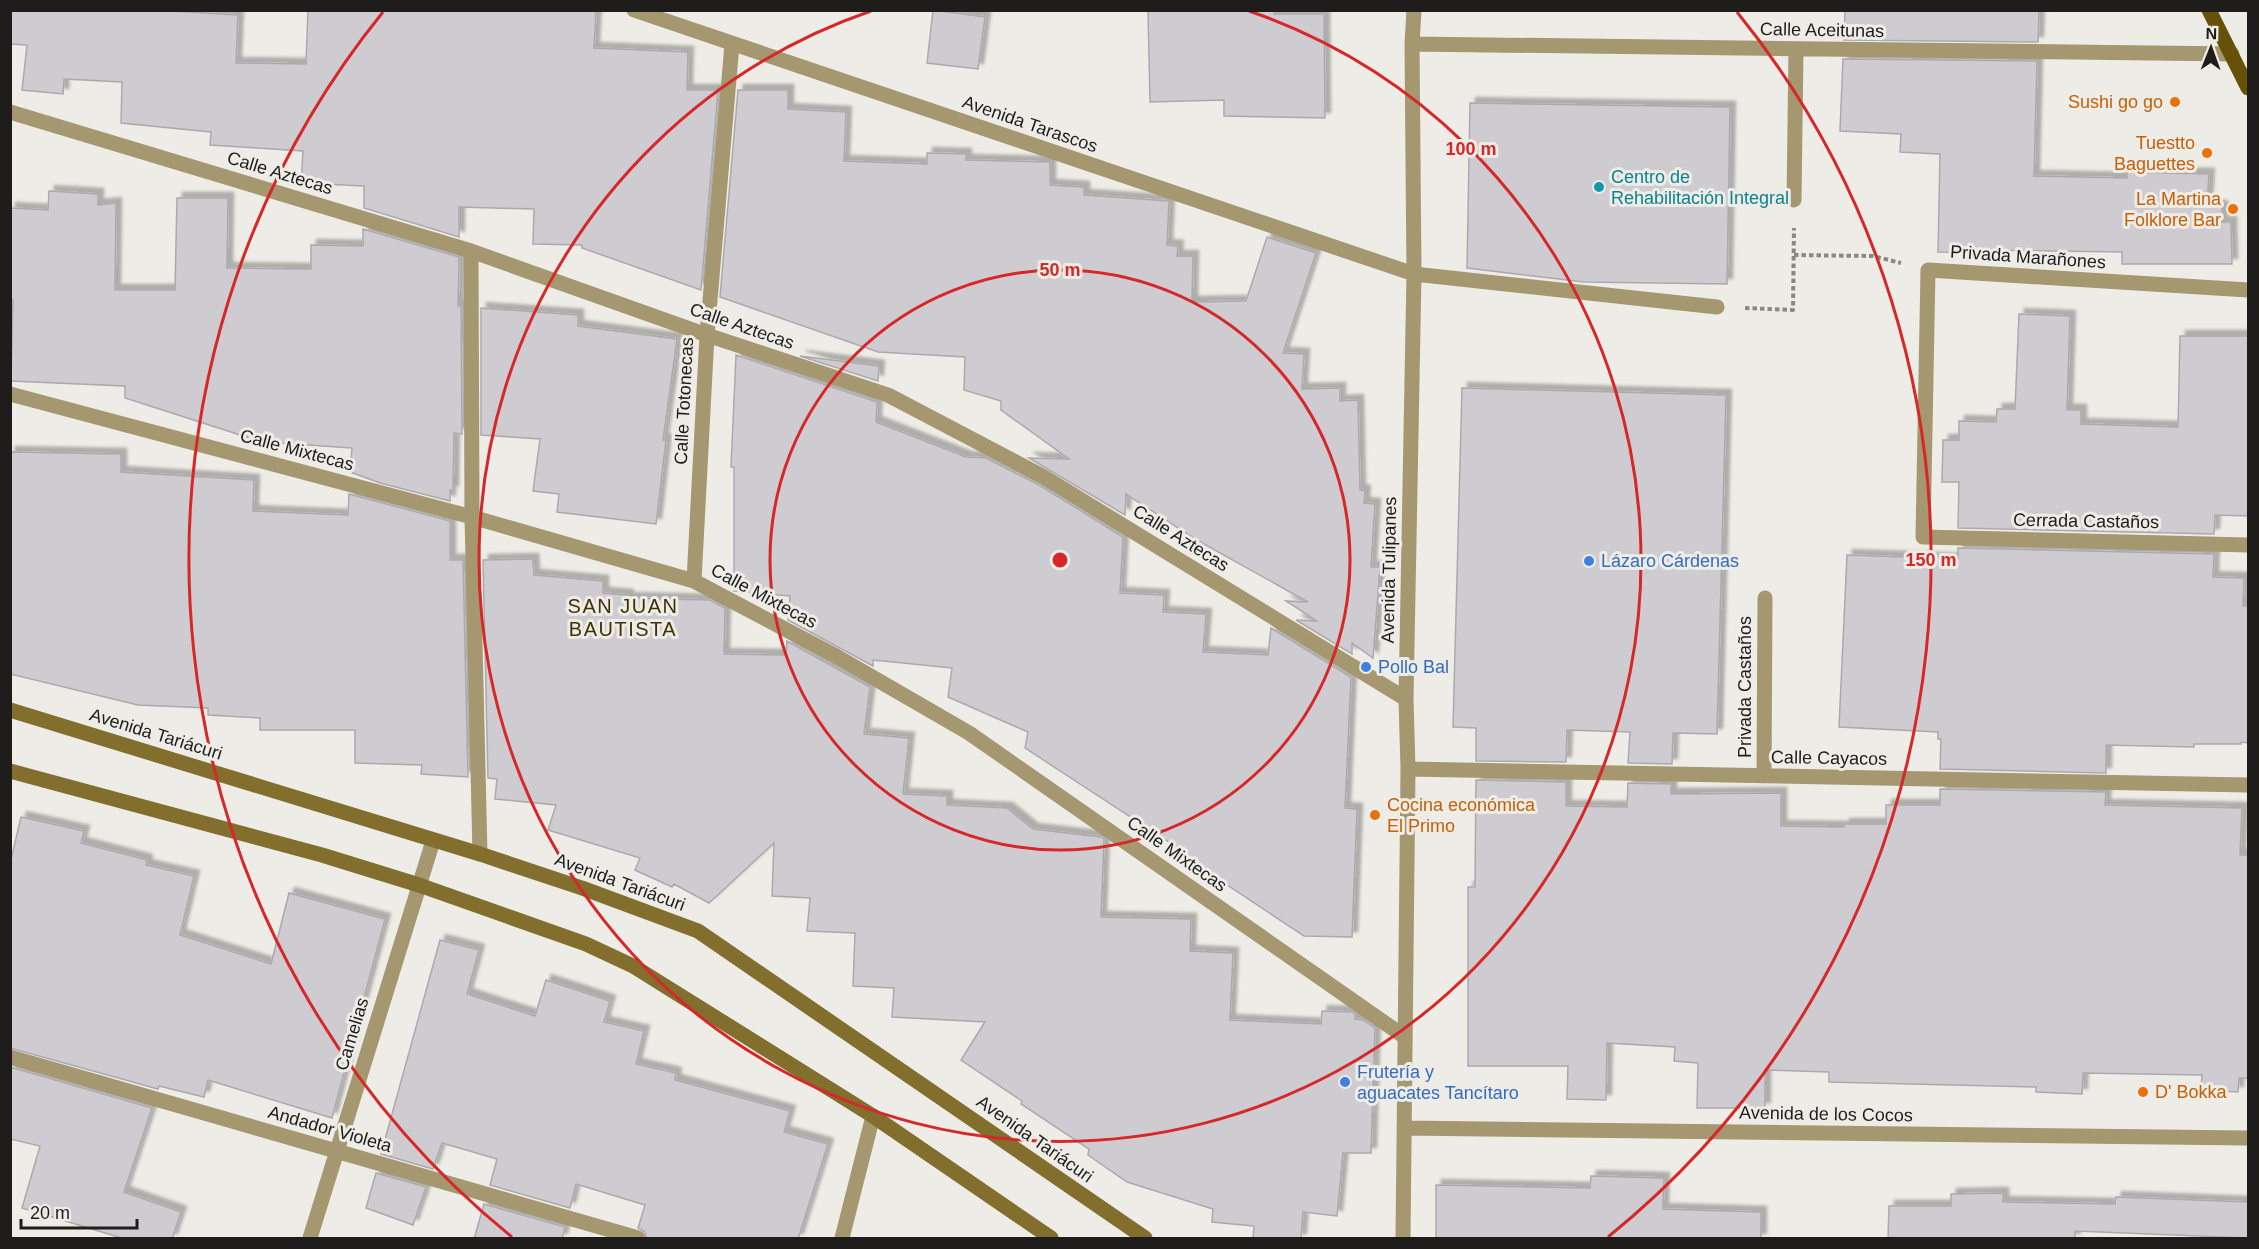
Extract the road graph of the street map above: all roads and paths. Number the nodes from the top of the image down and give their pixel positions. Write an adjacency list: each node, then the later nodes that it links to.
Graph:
1 (634, 10): 4 (street, Avenida Tarascos)
2 (1414, 10): 5 (street, Avenida Tulipanes)
3 (2208, 10): 7 (main road)
4 (732, 44): 14 (street, Avenida Tarascos); 17 (street, Calle Totonecas)
5 (1412, 44): 6 (street, Calle Aceitunas); 14 (street, Avenida Tulipanes)
6 (1796, 49): 7 (street, Calle Aceitunas); 10 (street)
7 (2232, 54): 8 (main road)
8 (2248, 88)
9 (10, 112): 11 (street, Calle Aztecas)
10 (1794, 200): 12 (path)
11 (471, 251): 17 (street, Calle Aztecas); 19 (street)
12 (1794, 255): 13 (path); 16 (path)
13 (1872, 256)
14 (1414, 274): 16 (street, Avenida Tarascos); 24 (street, Avenida Tulipanes)
15 (2248, 290): 20 (street, Privada Marañones)
16 (1717, 307)
17 (707, 335): 22 (street, Calle Totonecas); 24 (street, Calle Aztecas)
18 (10, 394): 19 (street, Calle Mixtecas)
19 (472, 517): 22 (street, Calle Mixtecas); 31 (street)
20 (1923, 537): 21 (street, Cerrada Castaños)
21 (2248, 544)
22 (694, 581): 33 (street, Calle Mixtecas)
23 (1765, 598): 28 (street, Privada Castaños)
24 (1406, 699): 26 (street, Avenida Tulipanes)
25 (10, 710): 30 (street, Avenida Tariácuri)
26 (1408, 769): 28 (street, Calle Cayacos); 33 (street, Avenida Tulipanes)
27 (10, 771): 32 (street)
28 (1764, 776): 29 (street, Calle Cayacos)
29 (2248, 785)
30 (433, 841): 31 (street, Avenida Tariácuri); 32 (street, Camelias)
31 (480, 854): 43 (street, Avenida Tariácuri)
32 (419, 885): 35 (street); 38 (street, Camelias)
33 (1405, 1037): 36 (street, Avenida Tulipanes)
34 (10, 1057): 38 (street, Andador Violeta)
35 (873, 1116): 41 (street); 42 (street)
36 (1404, 1128): 37 (street, Avenida de los Cocos); 44 (street, Avenida Tulipanes)
37 (2248, 1138)
38 (336, 1151): 39 (street, Camelias); 40 (street, Andador Violeta)
39 (310, 1239)
40 (638, 1239)
41 (842, 1239)
42 (1051, 1239)
43 (1145, 1239)
44 (1403, 1239)

